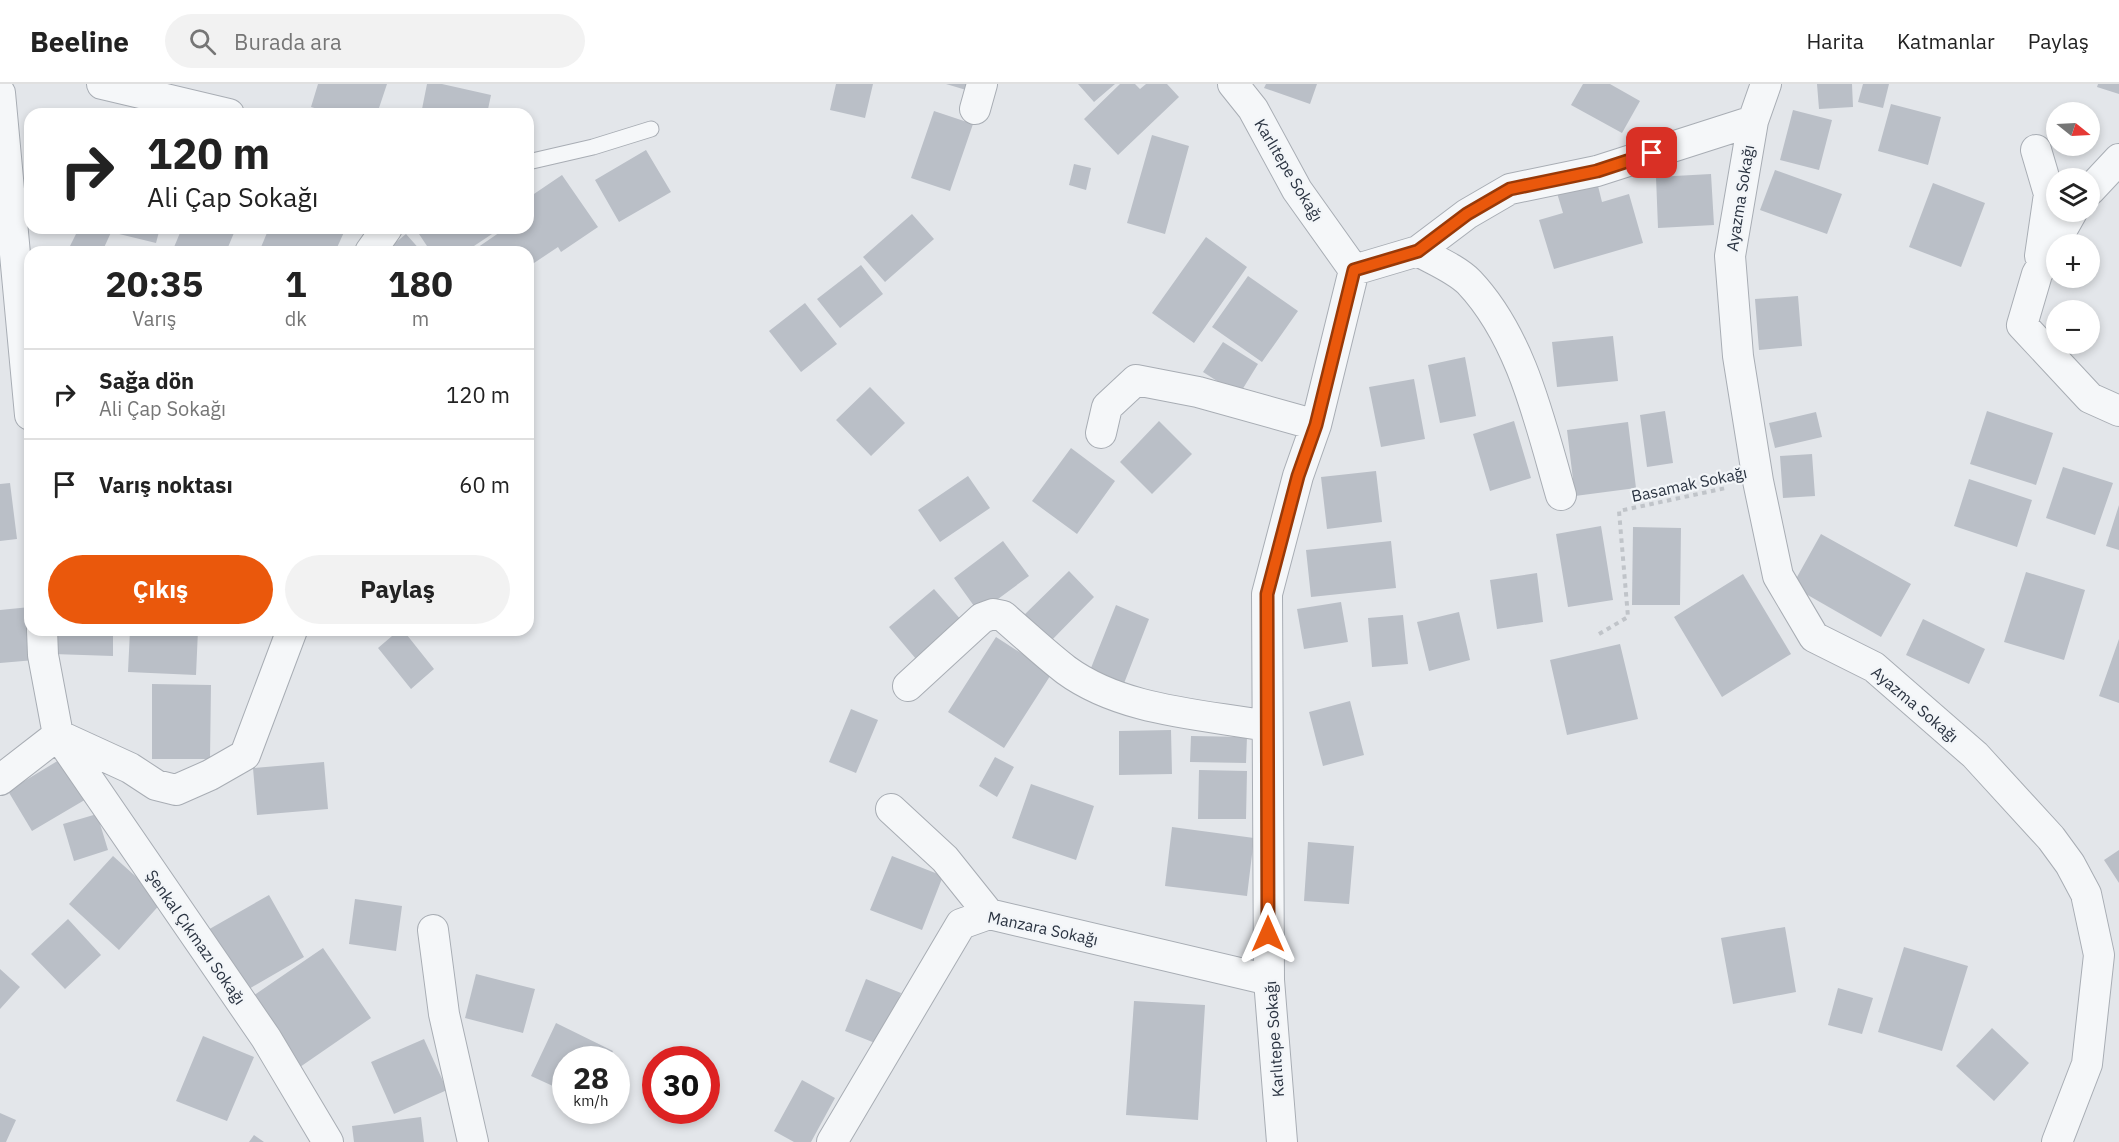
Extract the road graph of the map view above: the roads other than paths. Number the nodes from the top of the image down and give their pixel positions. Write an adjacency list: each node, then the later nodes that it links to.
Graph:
1 (102, 84): 5 (street)
2 (1233, 84): 15 (street, Karlıtepe Sokağı)
3 (1760, 87): 6 (street, Ayazma Sokağı)
4 (0, 93): 11 (street)
5 (204, 108)
6 (1753, 121): 14 (street); 36 (street, Ayazma Sokağı)
7 (651, 129): 10 (lane)
8 (2036, 150): 16 (street)
9 (2119, 159): 12 (street)
10 (534, 161)
11 (5, 176): 17 (street)
12 (2100, 179)
13 (2066, 222): 16 (street)
14 (1418, 251): 15 (street); 21 (street)
15 (1354, 270): 19 (street, Karlıtepe Sokağı)
16 (2037, 274): 18 (street)
17 (24, 358)
18 (2119, 411)
19 (1316, 425): 20 (street); 25 (street, Karlıtepe Sokağı)
20 (1101, 433)
21 (1561, 495)
22 (42, 636): 26 (street)
23 (290, 636): 26 (street)
24 (908, 686): 25 (street)
25 (1267, 726): 31 (street, Karlıtepe Sokağı)
26 (58, 735): 27 (street); 32 (street, Şenkal Çıkmazı Sokağı)
27 (0, 780)
28 (891, 809): 29 (street)
29 (989, 914): 31 (street, Manzara Sokağı); 34 (street, Manzara Sokağı)
30 (433, 930): 33 (street)
31 (1269, 980): 35 (street, Karlıtepe Sokağı)
32 (328, 1142)
33 (473, 1142)
34 (832, 1142)
35 (1282, 1142)
36 (2056, 1142)

